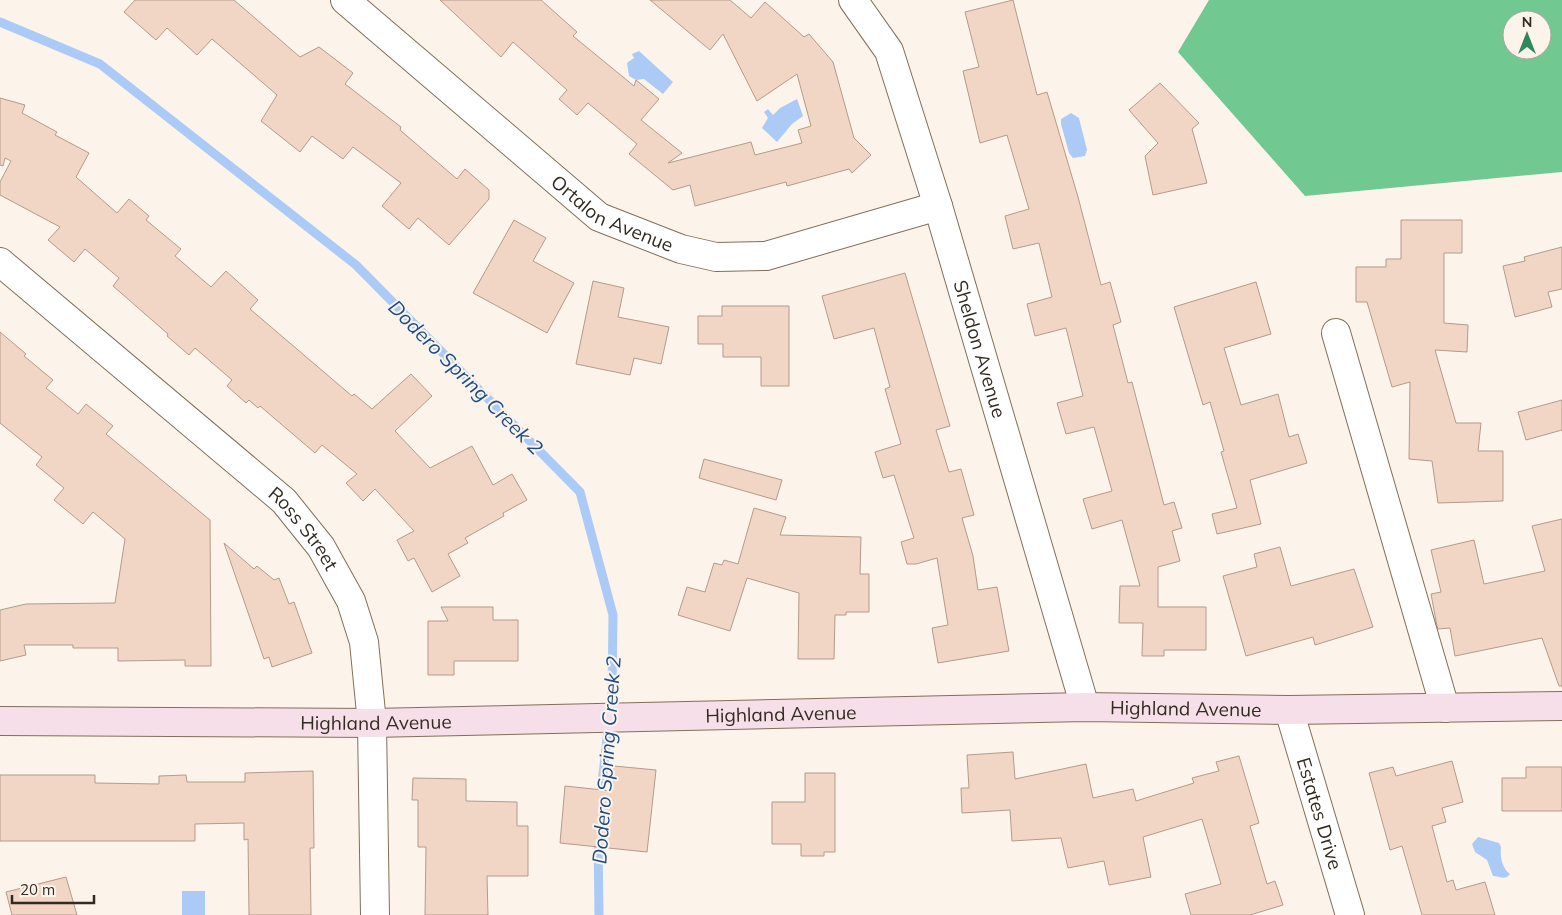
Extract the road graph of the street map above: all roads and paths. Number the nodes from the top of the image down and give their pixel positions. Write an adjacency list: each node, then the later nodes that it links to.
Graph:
1 (345, 0): 3 (street, Ortalon Avenue)
2 (853, 0): 3 (street, Sheldon Avenue)
3 (938, 206): 7 (street, Sheldon Avenue)
4 (0, 262): 11 (street, Ross Street)
5 (1336, 333): 8 (street)
6 (1562, 706): 8 (street, Highland Avenue)
7 (1085, 707): 9 (street, Highland Avenue); 11 (street, Highland Avenue)
8 (1445, 708): 9 (street, Highland Avenue)
9 (1288, 710): 13 (street, Estates Drive)
10 (0, 721): 11 (street, Highland Avenue)
11 (372, 723): 12 (street, Ross Street)
12 (375, 915)
13 (1350, 915)

